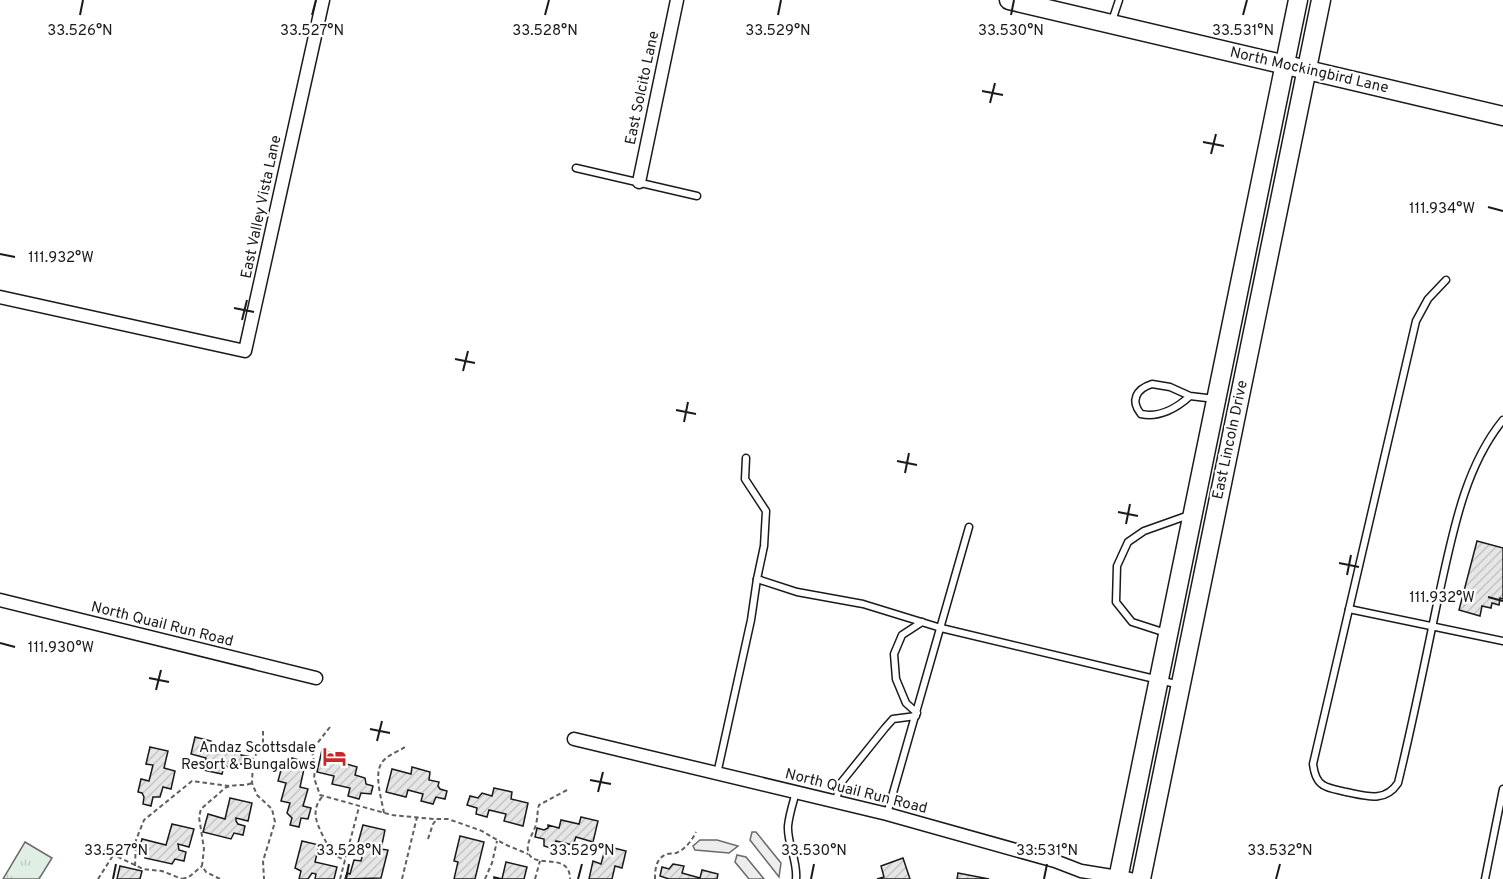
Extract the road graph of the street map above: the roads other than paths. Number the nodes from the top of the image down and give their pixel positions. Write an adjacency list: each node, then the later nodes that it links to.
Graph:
1 (323, 0): 15 (street, East Valley Vista Lane)
2 (677, 0): 12 (street, East Solcito Lane)
3 (1009, 0): 7 (main road, North Mockingbird Lane)
4 (1119, 0): 7 (lane)
5 (1298, 0): 8 (main road, East Lincoln Drive)
6 (1321, 0): 9 (main road, East Lincoln Drive)
7 (1111, 24): 8 (main road, North Mockingbird Lane)
8 (1284, 66): 9 (main road, North Mockingbird Lane); 17 (main road, East Lincoln Drive)
9 (1307, 71): 10 (main road, North Mockingbird Lane); 18 (main road, East Lincoln Drive)
10 (1503, 116)
11 (576, 168): 12 (lane)
12 (639, 182): 13 (lane)
13 (697, 196)
14 (1446, 280): 25 (lane)
15 (0, 297)
16 (1190, 396): 16 (lane); 17 (lane)
17 (1215, 402): 18 (main road); 21 (main road, East Lincoln Drive)
18 (1237, 410): 33 (main road, East Lincoln Drive)
19 (1503, 420): 27 (lane)
20 (746, 458): 23 (lane)
21 (1192, 514): 29 (main road, East Lincoln Drive); 29 (lane)
22 (969, 527): 28 (lane)
23 (757, 579): 26 (lane); 36 (lane)
24 (0, 600): 31 (street, North Quail Run Road)
25 (1349, 609): 27 (lane); 27 (lane)
26 (922, 622): 28 (lane); 34 (lane)
27 (1432, 626): 30 (lane)
28 (941, 628): 32 (lane); 34 (lane)
29 (1168, 633): 32 (main road, East Lincoln Drive)
30 (1503, 641)
31 (316, 678)
32 (1158, 680): 33 (lane); 41 (main road, East Lincoln Drive)
33 (1181, 685): 43 (main road, East Lincoln Drive)
34 (916, 714): 39 (lane); 40 (lane)
35 (574, 739): 36 (street, North Quail Run Road)
36 (717, 774): 38 (street, North Quail Run Road)
37 (1503, 789): 44 (lane)
38 (796, 792): 39 (street, North Quail Run Road); 42 (lane)
39 (836, 802): 40 (street, North Quail Run Road)
40 (887, 814): 41 (street, North Quail Run Road)
41 (1122, 878)
42 (796, 879)
43 (1141, 879)
44 (1485, 879)

